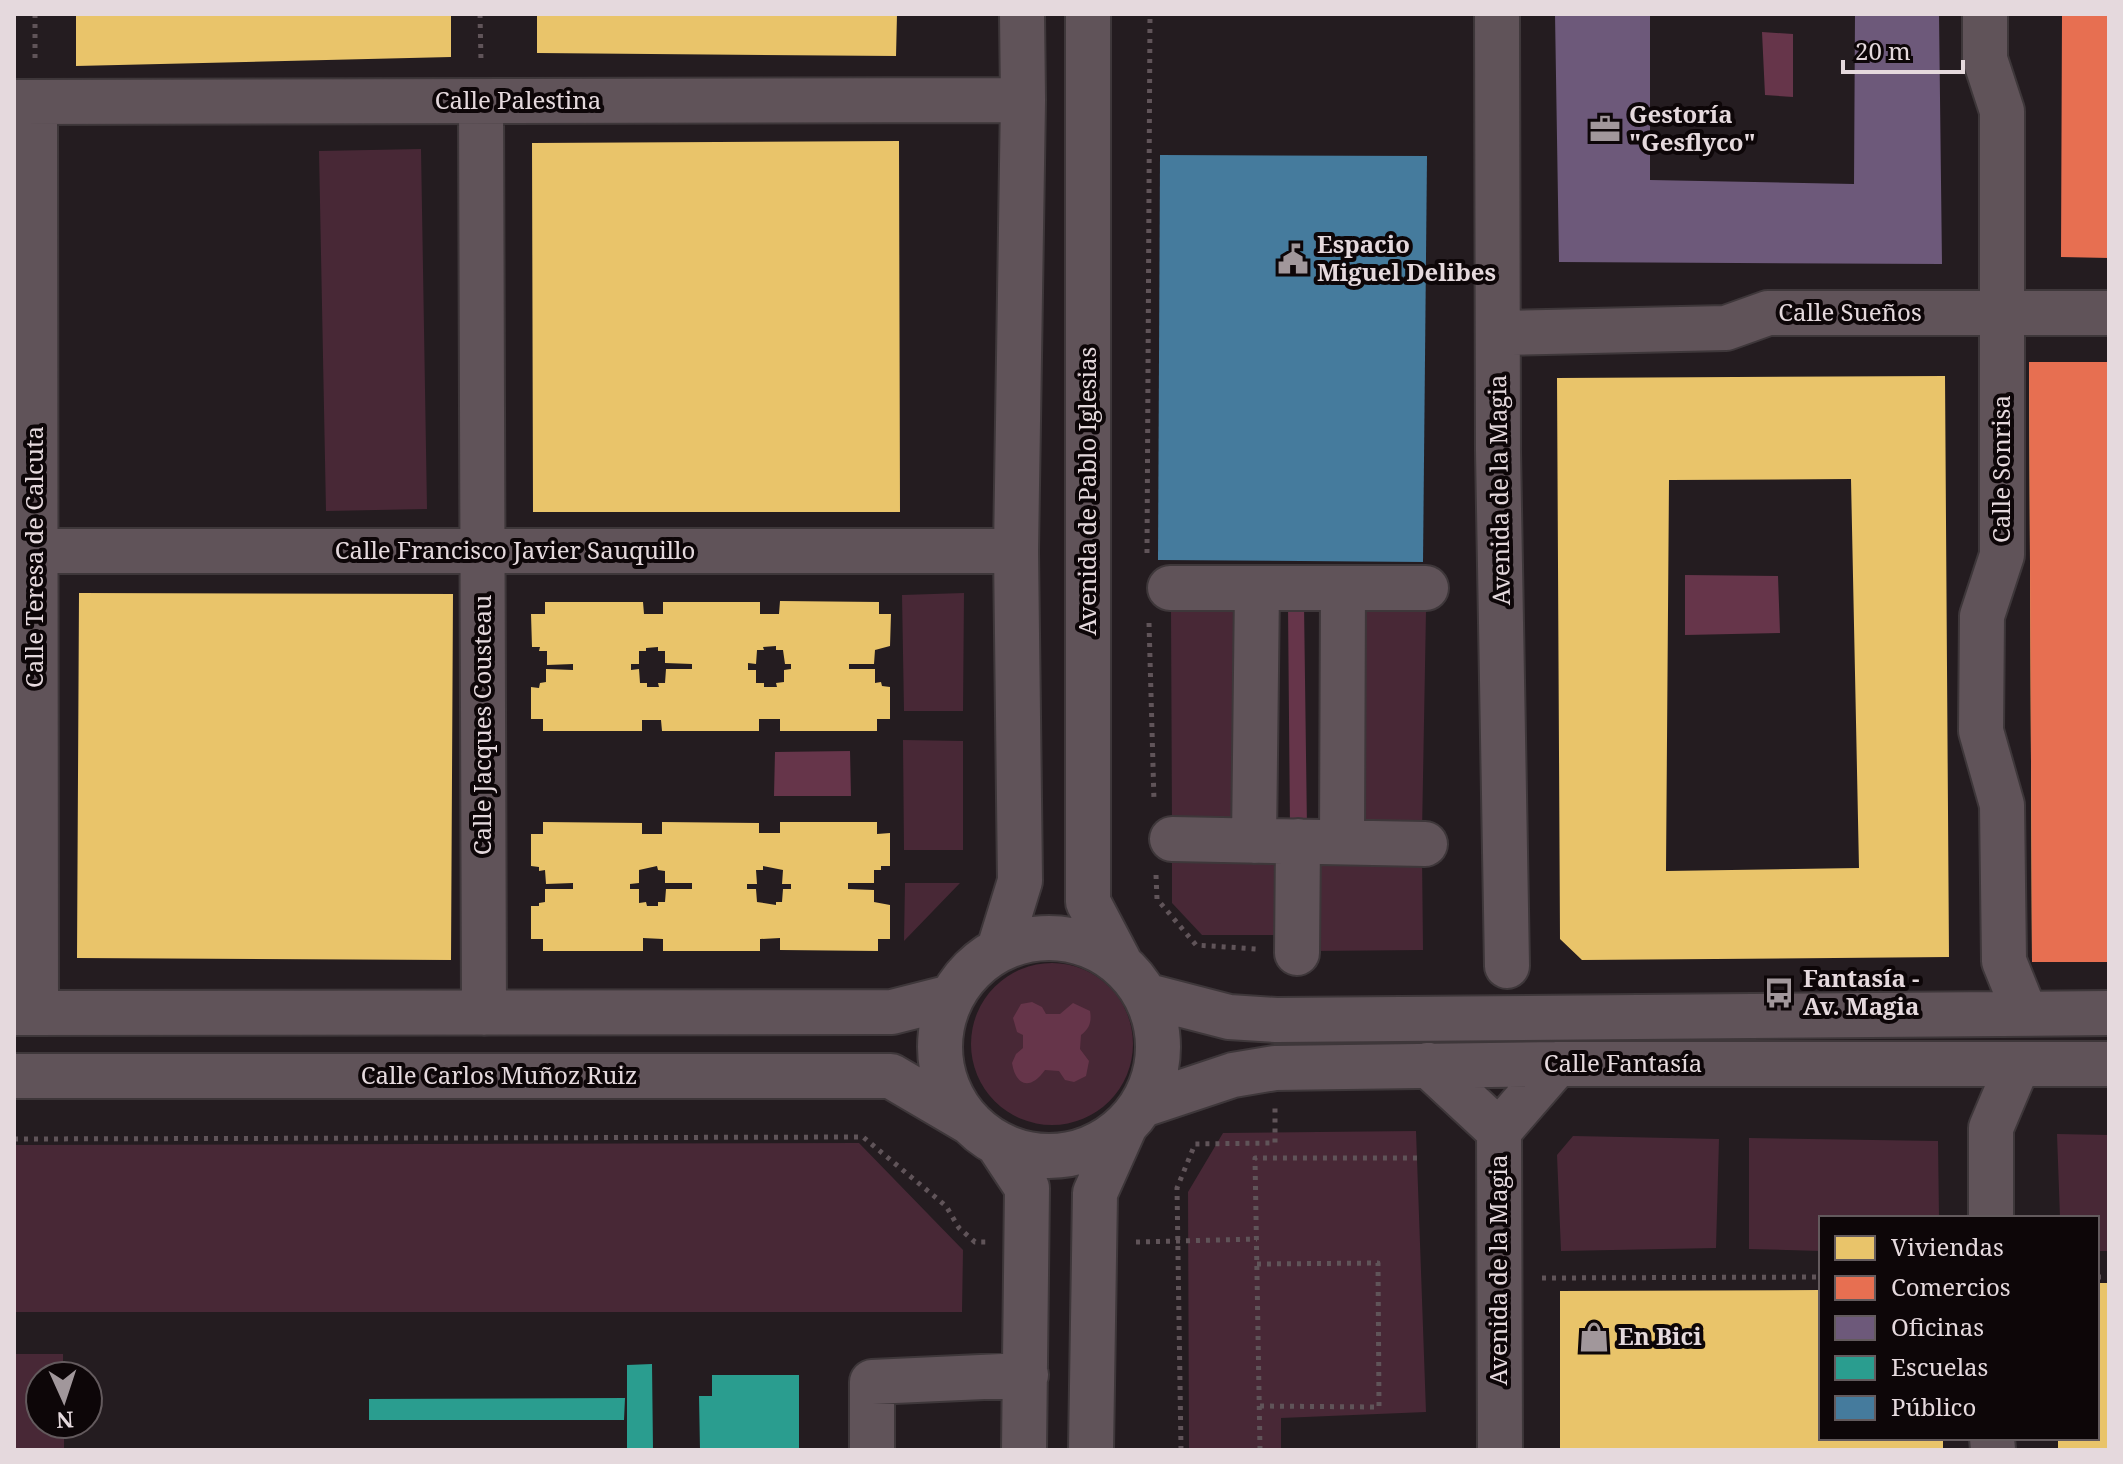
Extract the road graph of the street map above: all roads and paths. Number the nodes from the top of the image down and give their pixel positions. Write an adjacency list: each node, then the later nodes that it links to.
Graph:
1 (1022, 14): 6 (street)
2 (1088, 14): 26 (street, Avenida de Pablo Iglesias)
3 (1150, 14): 15 (path)
4 (1497, 14): 11 (street, Avenida de la Magia)
5 (1985, 14): 9 (street, Calle Sonrisa)
6 (1023, 100): 8 (street, Calle Palestina); 14 (street)
7 (24, 102): 8 (street, Calle Palestina); 12 (street, Calle Teresa de Calcuta)
8 (481, 102): 13 (street, Calle Jacques Cousteau)
9 (2001, 312): 10 (street, Calle Sueños); 11 (street, Calle Sueños); 32 (street, Calle Sonrisa)
10 (2109, 313)
11 (1498, 333): 27 (street, Avenida de la Magia)
12 (25, 551): 13 (street, Calle Francisco Javier Sauquillo); 30 (street, Calle Teresa de Calcuta)
13 (482, 551): 14 (street, Calle Francisco Javier Sauquillo); 31 (street, Calle Jacques Cousteau)
14 (1016, 551): 24 (street)
15 (1155, 588): 16 (street); 19 (path)
16 (1257, 588): 17 (street); 20 (street)
17 (1343, 588): 18 (street); 22 (street)
18 (1426, 588)
19 (1161, 836): 20 (street); 25 (path)
20 (1254, 841): 21 (street)
21 (1298, 841): 22 (street); 25 (street)
22 (1342, 842): 23 (street)
23 (1425, 844)
24 (999, 949): 26 (street); 29 (street)
25 (1280, 951)
26 (1119, 961): 28 (street)
27 (1507, 966): 34 (street); 35 (street)
28 (1148, 996): 34 (street, Calle Fantasía); 42 (street)
29 (951, 997): 31 (street); 44 (street)
30 (25, 1013): 31 (street)
31 (484, 1013)
32 (2025, 1013): 33 (street, Calle Fantasía); 35 (street, Calle Fantasía)
33 (2109, 1013)
34 (1443, 1018): 35 (street, Calle Fantasía)
35 (1555, 1018)
36 (1557, 1064): 37 (street, Calle Fantasía); 39 (street, Calle Fantasía); 43 (street, Avenida de la Magia)
37 (2018, 1064): 38 (street, Calle Fantasía); 47 (street)
38 (2109, 1064)
39 (1428, 1065): 40 (street, Calle Fantasía); 43 (street)
40 (1275, 1068): 42 (street, Calle Fantasía); 49 (path)
41 (14, 1076): 44 (street, Calle Carlos Muñoz Ruiz)
42 (1133, 1116): 44 (street); 50 (street)
43 (1499, 1131): 54 (street, Avenida de la Magia)
44 (984, 1134): 51 (street)
45 (14, 1139): 51 (path)
46 (1417, 1158): 48 (path)
47 (1991, 1216)
48 (1257, 1239): 49 (path); 52 (path)
49 (1178, 1241): 50 (path); 60 (path)
50 (1093, 1243): 59 (street)
51 (1027, 1245): 55 (street)
52 (1257, 1264): 56 (path); 56 (path)
53 (1819, 1277): 54 (path)
54 (1500, 1278): 62 (street, Avenida de la Magia)
55 (1026, 1375): 57 (street); 58 (street)
56 (1259, 1406): 61 (path)
57 (872, 1450)
58 (1024, 1450)
59 (1091, 1450)
60 (1181, 1450)
61 (1260, 1450)
62 (1500, 1450)

